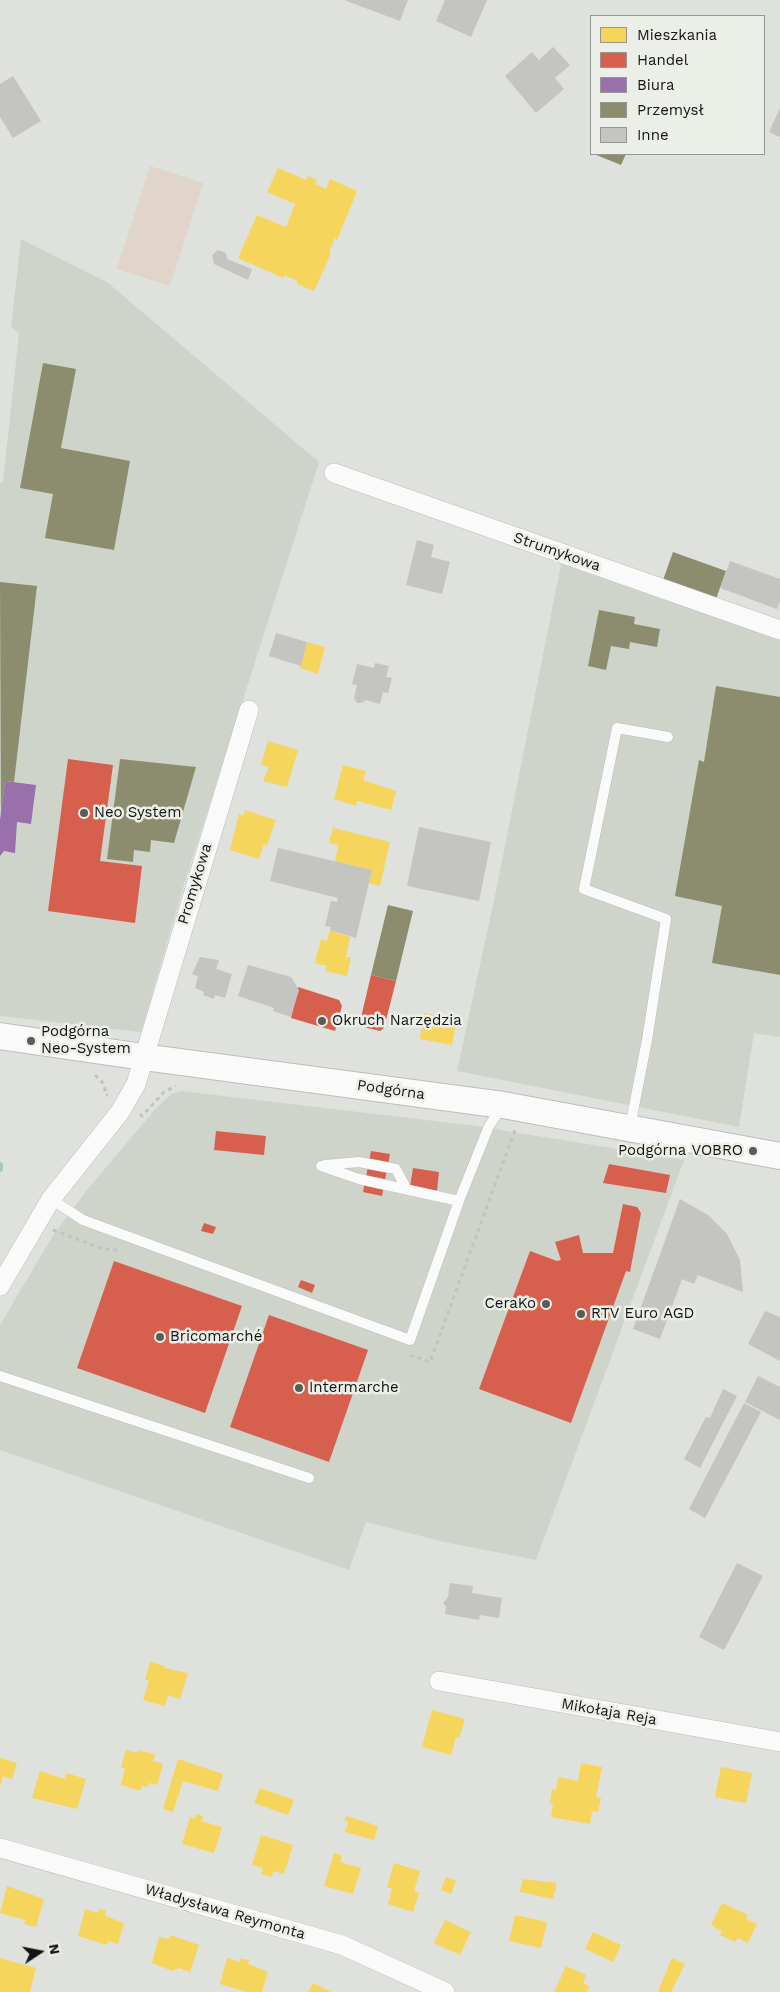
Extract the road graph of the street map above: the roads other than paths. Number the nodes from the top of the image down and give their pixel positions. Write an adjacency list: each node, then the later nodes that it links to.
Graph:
1 (334, 473): 2 (street, Strumykowa)
2 (780, 630)
3 (249, 710): 6 (street, Promykowa)
4 (668, 737): 8 (lane)
5 (0, 1036): 6 (main road, Podgórna)
6 (143, 1057): 7 (main road, Podgórna); 11 (street)
7 (510, 1116): 8 (main road, Podgórna); 12 (lane)
8 (629, 1128): 9 (main road, Podgórna)
9 (780, 1156)
10 (407, 1190): 10 (lane); 12 (lane)
11 (51, 1199): 12 (lane); 13 (street)
12 (459, 1201)
13 (0, 1286)
14 (0, 1376): 15 (lane)
15 (309, 1478)
16 (439, 1681): 17 (street, Mikołaja Reja)
17 (780, 1742)
18 (0, 1848): 19 (street, Władysława Reymonta)
19 (445, 1992)

